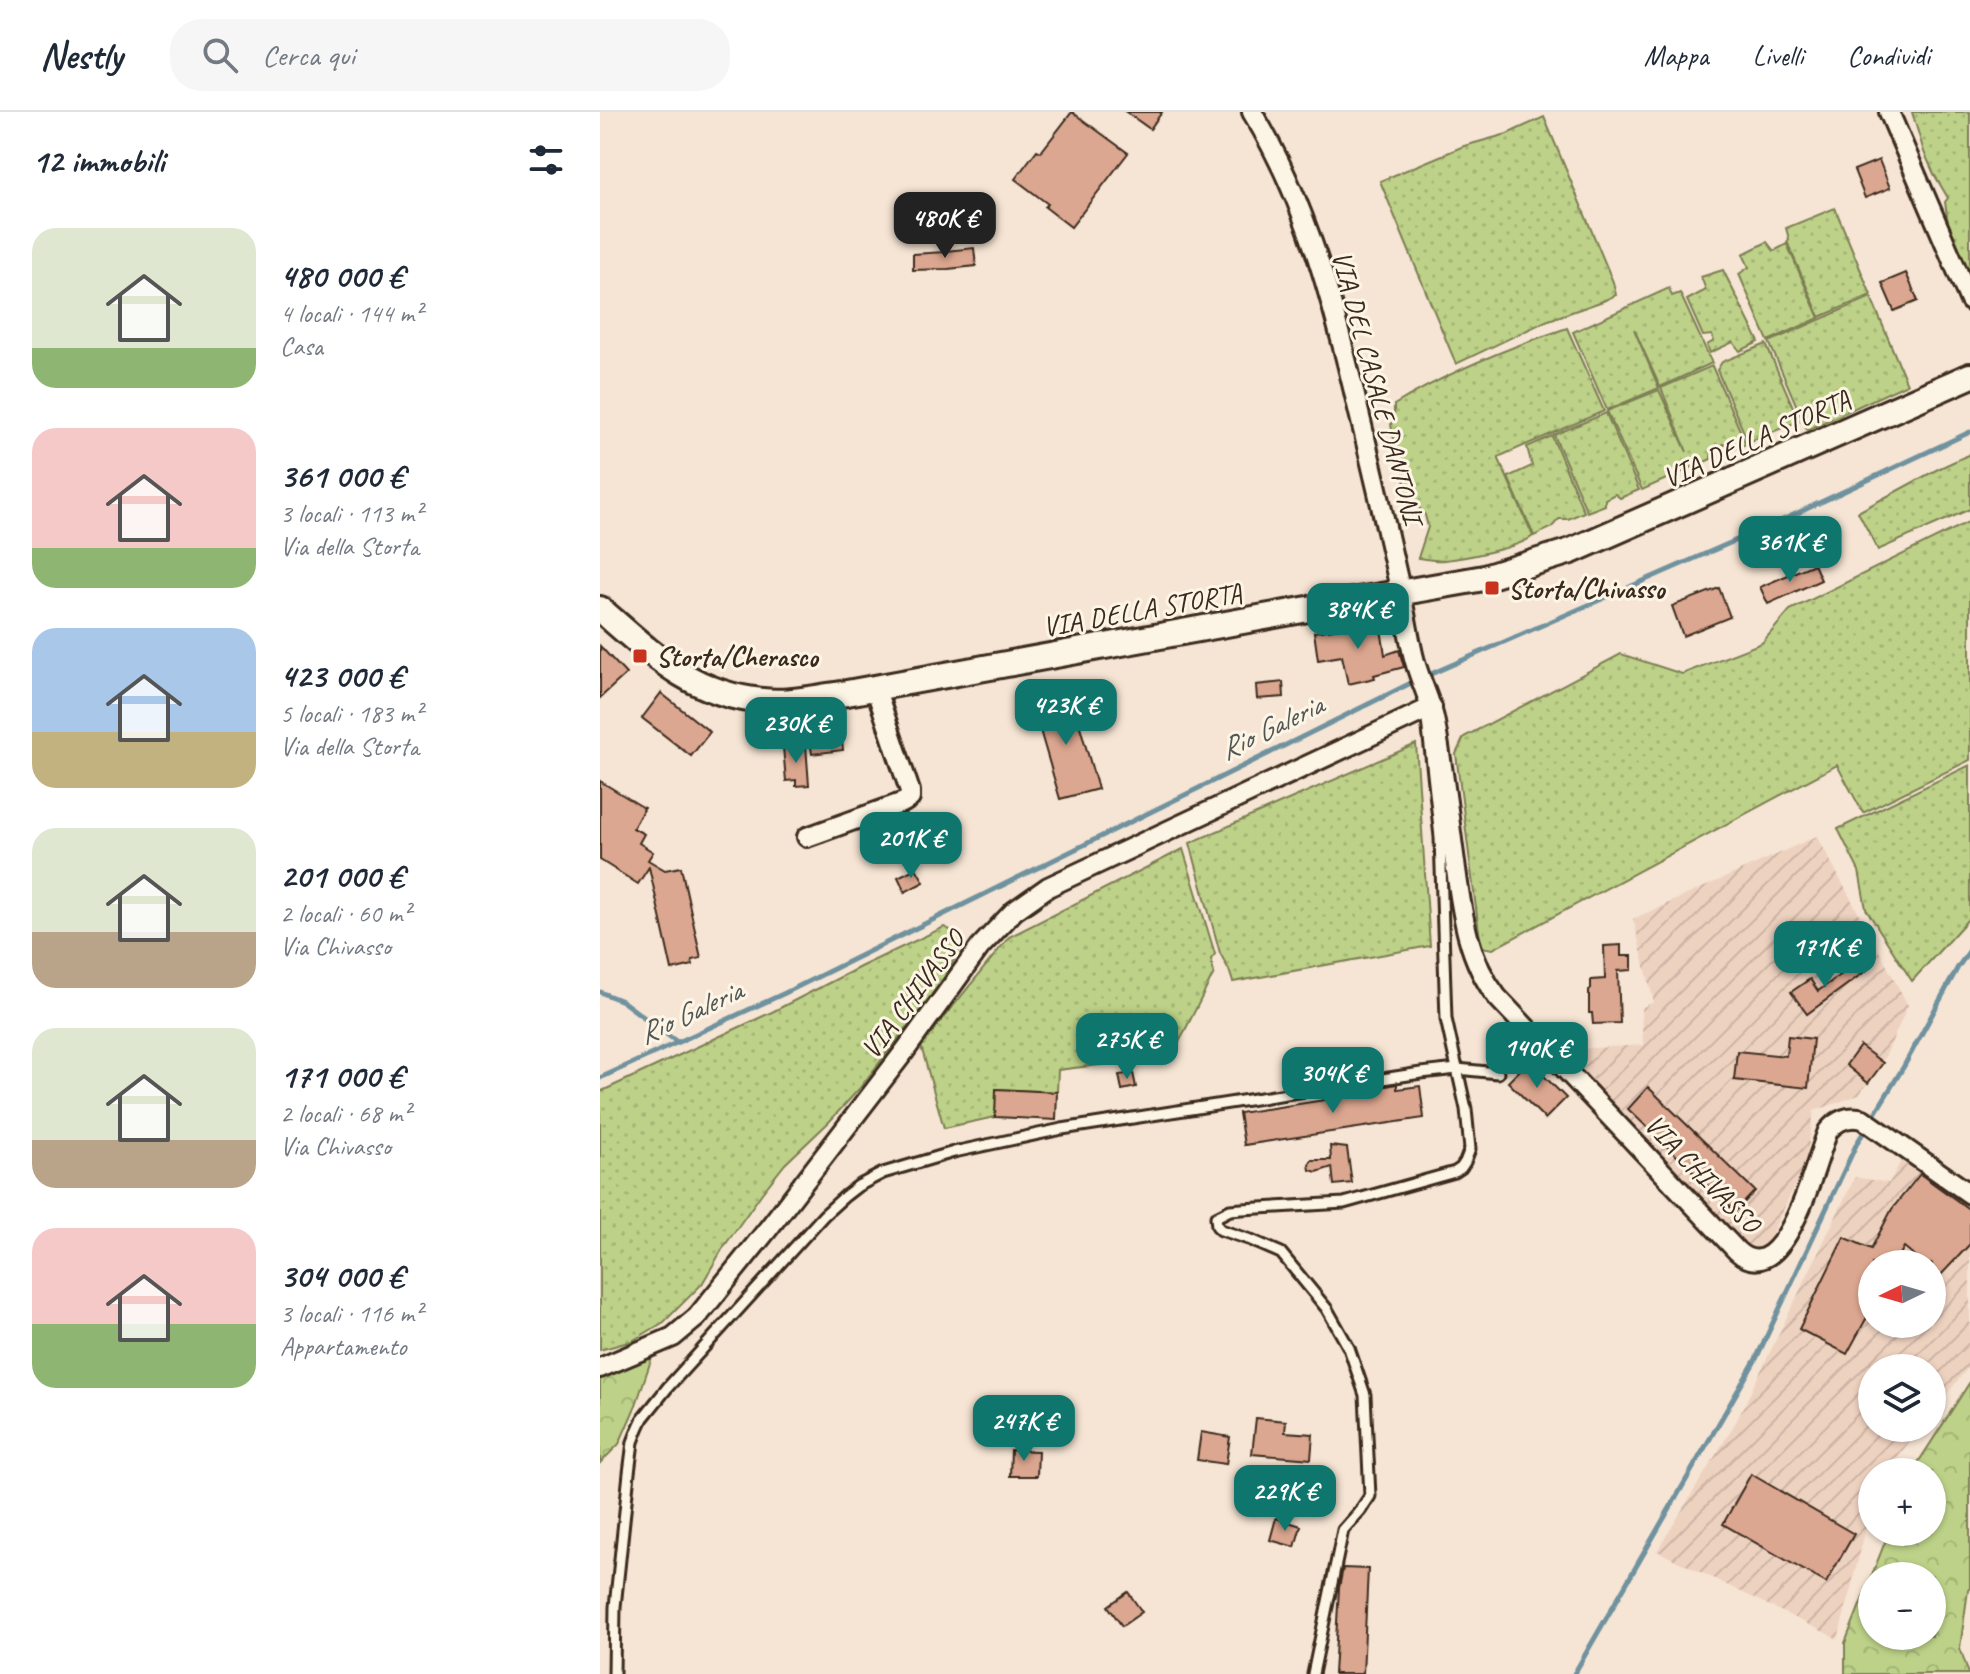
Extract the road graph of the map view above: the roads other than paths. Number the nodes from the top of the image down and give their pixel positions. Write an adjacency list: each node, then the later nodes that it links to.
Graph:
1 (1252, 112): 5 (street, VIA DEL CASALE DANTONI)
2 (1889, 112): 3 (street)
3 (1970, 301)
4 (1970, 376): 5 (main road, VIA DELLA STORTA)
5 (1401, 592): 7 (main road, VIA DELLA STORTA); 8 (street, VIA CHIVASSO)
6 (601, 611): 7 (main road, VIA DELLA STORTA)
7 (875, 687): 9 (street)
8 (1432, 707): 10 (lane); 12 (street, VIA CHIVASSO); 13 (street, VIA CHIVASSO)
9 (807, 837)
10 (1457, 1069): 11 (lane); 14 (lane); 15 (lane)
11 (1498, 1073)
12 (1970, 1194)
13 (600, 1368)
14 (614, 1674)
15 (1313, 1674)

